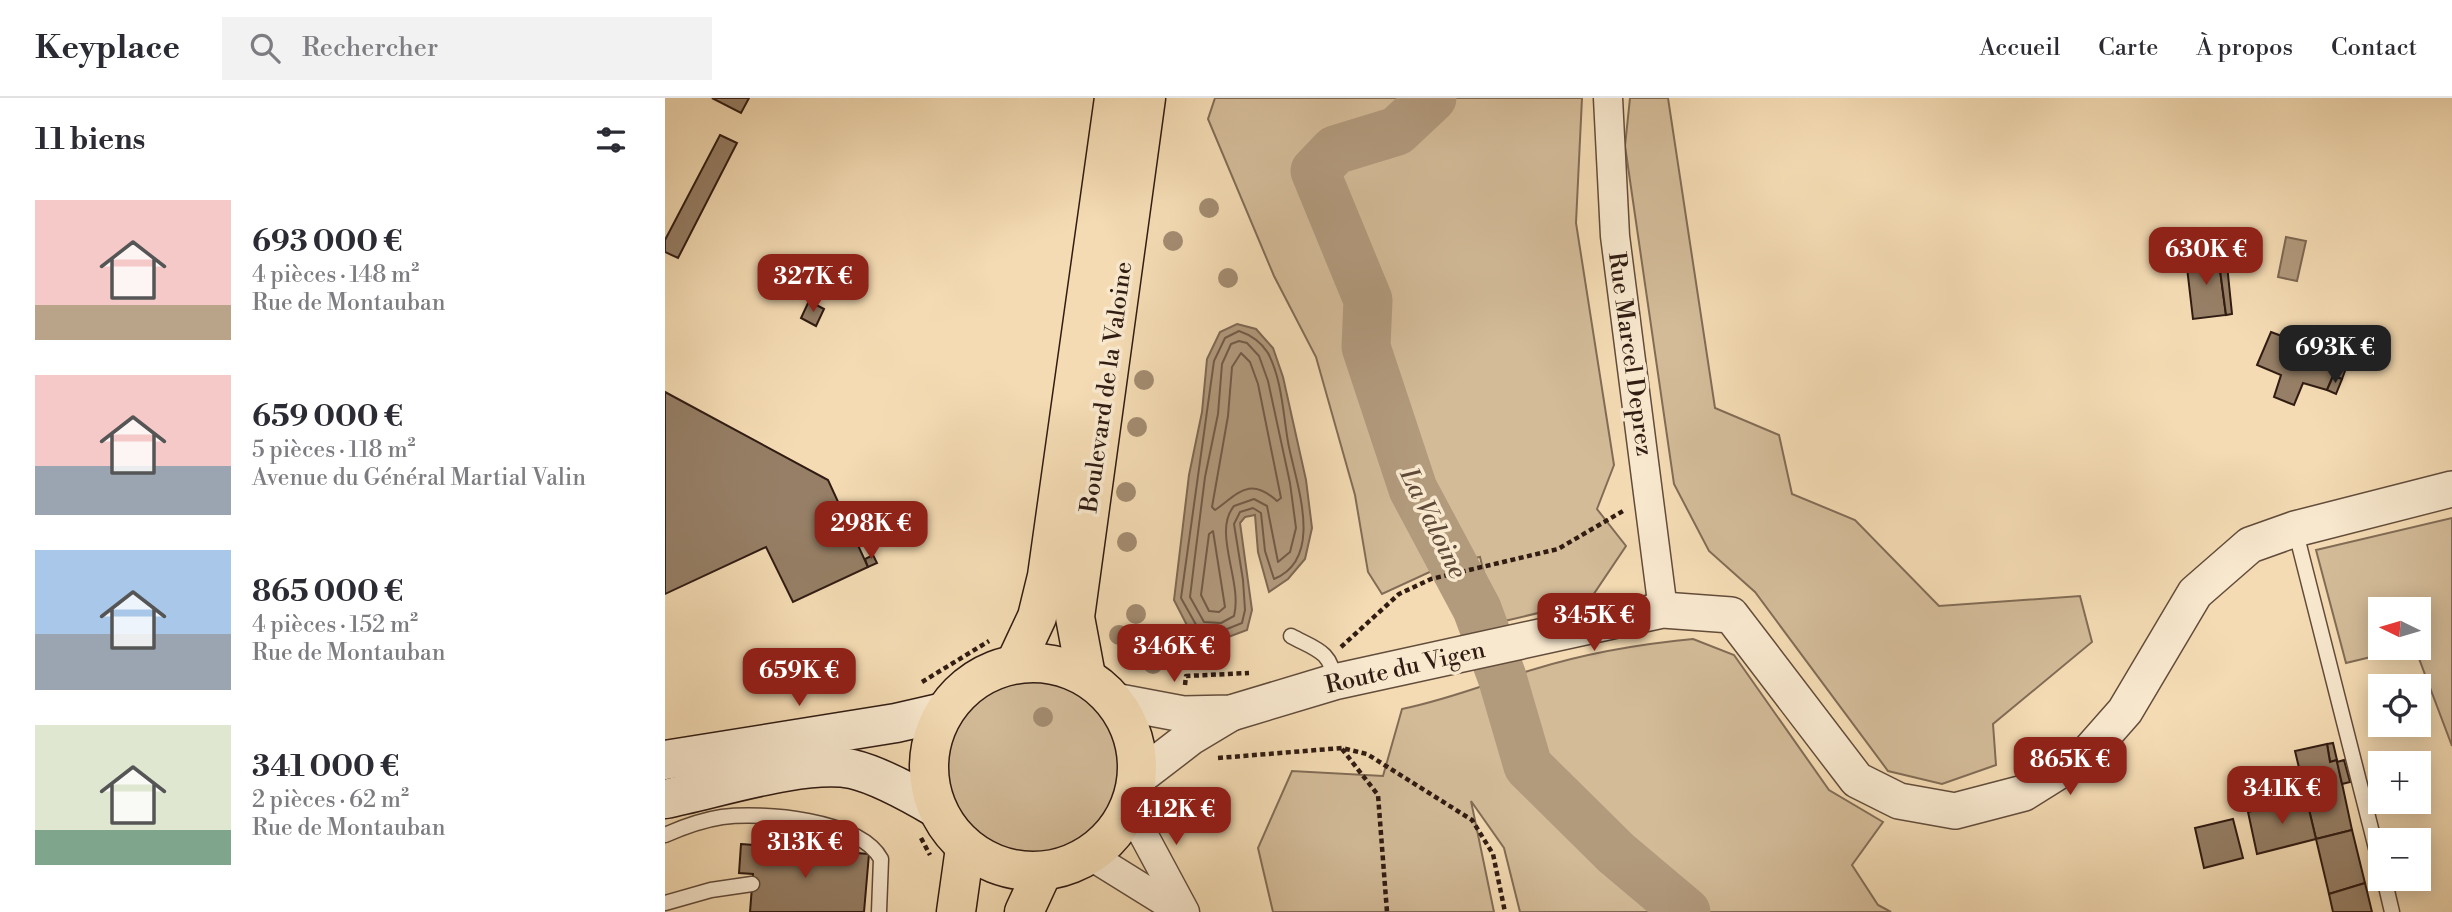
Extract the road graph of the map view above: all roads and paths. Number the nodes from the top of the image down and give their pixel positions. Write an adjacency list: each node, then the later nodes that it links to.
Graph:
1 (1114, 98): 10 (main road, Boulevard de la Valoine)
2 (1146, 98): 11 (main road, Boulevard de la Valoine)
3 (1608, 98): 5 (street, Rue Marcel Deprez)
4 (2452, 489): 6 (street, Route du Vigen)
5 (1650, 492): 7 (path); 8 (street, Rue Marcel Deprez)
6 (2295, 529): 8 (street, Route du Vigen); 24 (lane)
7 (1450, 574)
8 (1663, 610): 12 (street, Route du Vigen)
9 (1291, 636): 12 (lane)
10 (1008, 649): 11 (main road); 13 (path); 13 (main road)
11 (1086, 676): 14 (main road)
12 (1334, 682): 15 (street, Route du Vigen)
13 (932, 698): 17 (main road); 23 (main road)
14 (1114, 701): 15 (street, Route du Vigen); 19 (main road)
15 (1231, 713): 19 (street, Route du Vigen)
16 (1342, 748): 18 (path); 38 (path); 39 (path)
17 (669, 758)
18 (1210, 758)
19 (1139, 777): 22 (main road)
20 (665, 799): 23 (main road)
21 (785, 818): 25 (lane); 26 (lane); 34 (lane)
22 (1126, 819): 28 (main road); 37 (street)
23 (928, 821): 27 (main road); 29 (path)
24 (2371, 828)
25 (665, 835)
26 (788, 848)
27 (965, 848): 30 (main road); 35 (main road)
28 (1091, 856): 30 (main road); 37 (street)
29 (930, 866)
30 (1042, 873): 36 (main road)
31 (753, 884): 33 (lane)
32 (2386, 891): 40 (lane)
33 (665, 903)
34 (879, 912)
35 (957, 912)
36 (1024, 912)
37 (1183, 912)
38 (1387, 912)
39 (1505, 912)
40 (2392, 912)

